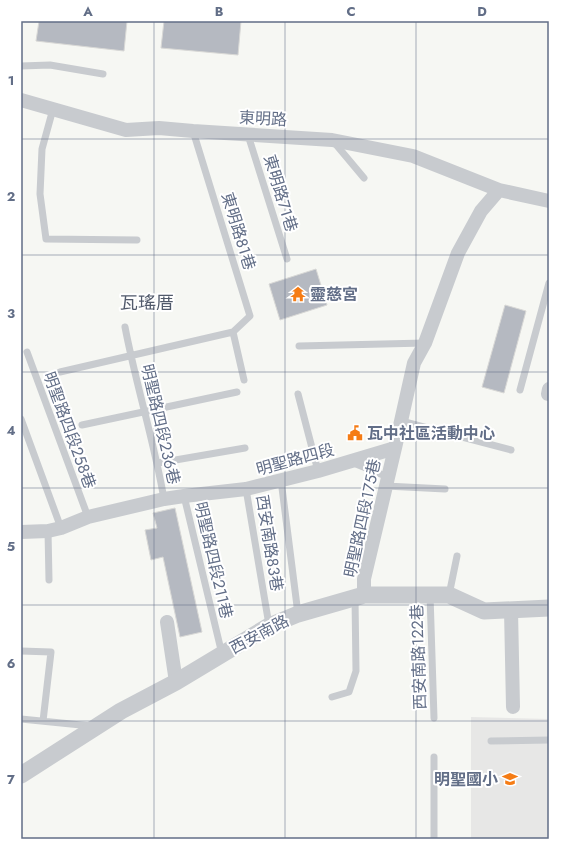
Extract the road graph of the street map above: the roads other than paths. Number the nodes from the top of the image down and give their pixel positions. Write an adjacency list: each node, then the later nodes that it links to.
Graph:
1 (21, 66): 2 (lane)
2 (103, 74)
3 (21, 100): 4 (street, 東明路)
4 (53, 109): 5 (street, 東明路); 11 (lane)
5 (193, 131): 6 (street, 東明路); 15 (lane, 東明路81巷)
6 (248, 135): 7 (street, 東明路); 12 (lane, 東明路71巷)
7 (332, 140): 8 (lane); 9 (street, 東明路)
8 (364, 178)
9 (499, 190): 10 (street, 東明路); 16 (street)
10 (549, 200)
11 (137, 240)
12 (287, 259)
13 (549, 283): 22 (lane)
14 (125, 327): 19 (lane, 明聖路四段236巷)
15 (233, 332): 19 (lane); 21 (lane)
16 (425, 343): 17 (lane); 27 (street)
17 (299, 346)
18 (27, 352): 41 (lane, 明聖路四段258巷)
19 (130, 355): 20 (lane); 25 (lane, 明聖路四段236巷)
20 (60, 372)
21 (244, 380)
22 (520, 390)
23 (237, 392): 25 (lane)
24 (298, 394): 34 (lane)
25 (145, 412): 28 (lane); 33 (lane, 明聖路四段236巷)
26 (21, 420): 42 (lane)
27 (401, 421): 30 (street); 31 (lane)
28 (82, 425)
29 (245, 448): 33 (lane)
30 (395, 448): 32 (street, 明聖路四段); 36 (street, 明聖路四段175巷)
31 (511, 450)
32 (350, 462): 34 (street, 明聖路四段); 36 (lane)
33 (158, 463): 40 (lane, 明聖路四段236巷)
34 (318, 471): 35 (street, 明聖路四段)
35 (281, 480): 37 (street, 明聖路四段); 51 (lane)
36 (387, 482): 38 (lane); 48 (street, 明聖路四段175巷)
37 (246, 489): 39 (street, 明聖路四段); 53 (lane, 西安南路83巷)
38 (445, 489)
39 (184, 496): 40 (street, 明聖路四段); 55 (lane, 明聖路四段211巷)
40 (164, 499): 41 (street, 明聖路四段)
41 (88, 517): 42 (street, 明聖路四段)
42 (54, 530): 43 (street, 明聖路四段); 45 (lane)
43 (21, 532)
44 (457, 556): 47 (lane)
45 (49, 580)
46 (430, 595): 47 (street, 西安南路); 48 (street, 西安南路); 59 (lane, 西安南路122巷)
47 (449, 595): 50 (street, 西安南路)
48 (359, 597): 51 (street, 西安南路); 57 (lane)
49 (549, 608): 50 (street, 西安南路)
50 (512, 610): 58 (street)
51 (298, 614): 53 (street, 西安南路)
52 (167, 622): 56 (street)
53 (269, 626): 55 (street, 西安南路)
54 (21, 651): 61 (lane)
55 (222, 655): 56 (street, 西安南路)
56 (176, 682): 62 (street, 西安南路)
57 (332, 697)
58 (513, 707)
59 (434, 718)
60 (21, 719): 61 (lane)
61 (44, 721): 62 (lane)
62 (95, 727): 66 (street, 西安南路)
63 (549, 740): 64 (lane)
64 (491, 741)
65 (434, 758): 67 (lane)
66 (21, 775)
67 (434, 839)

